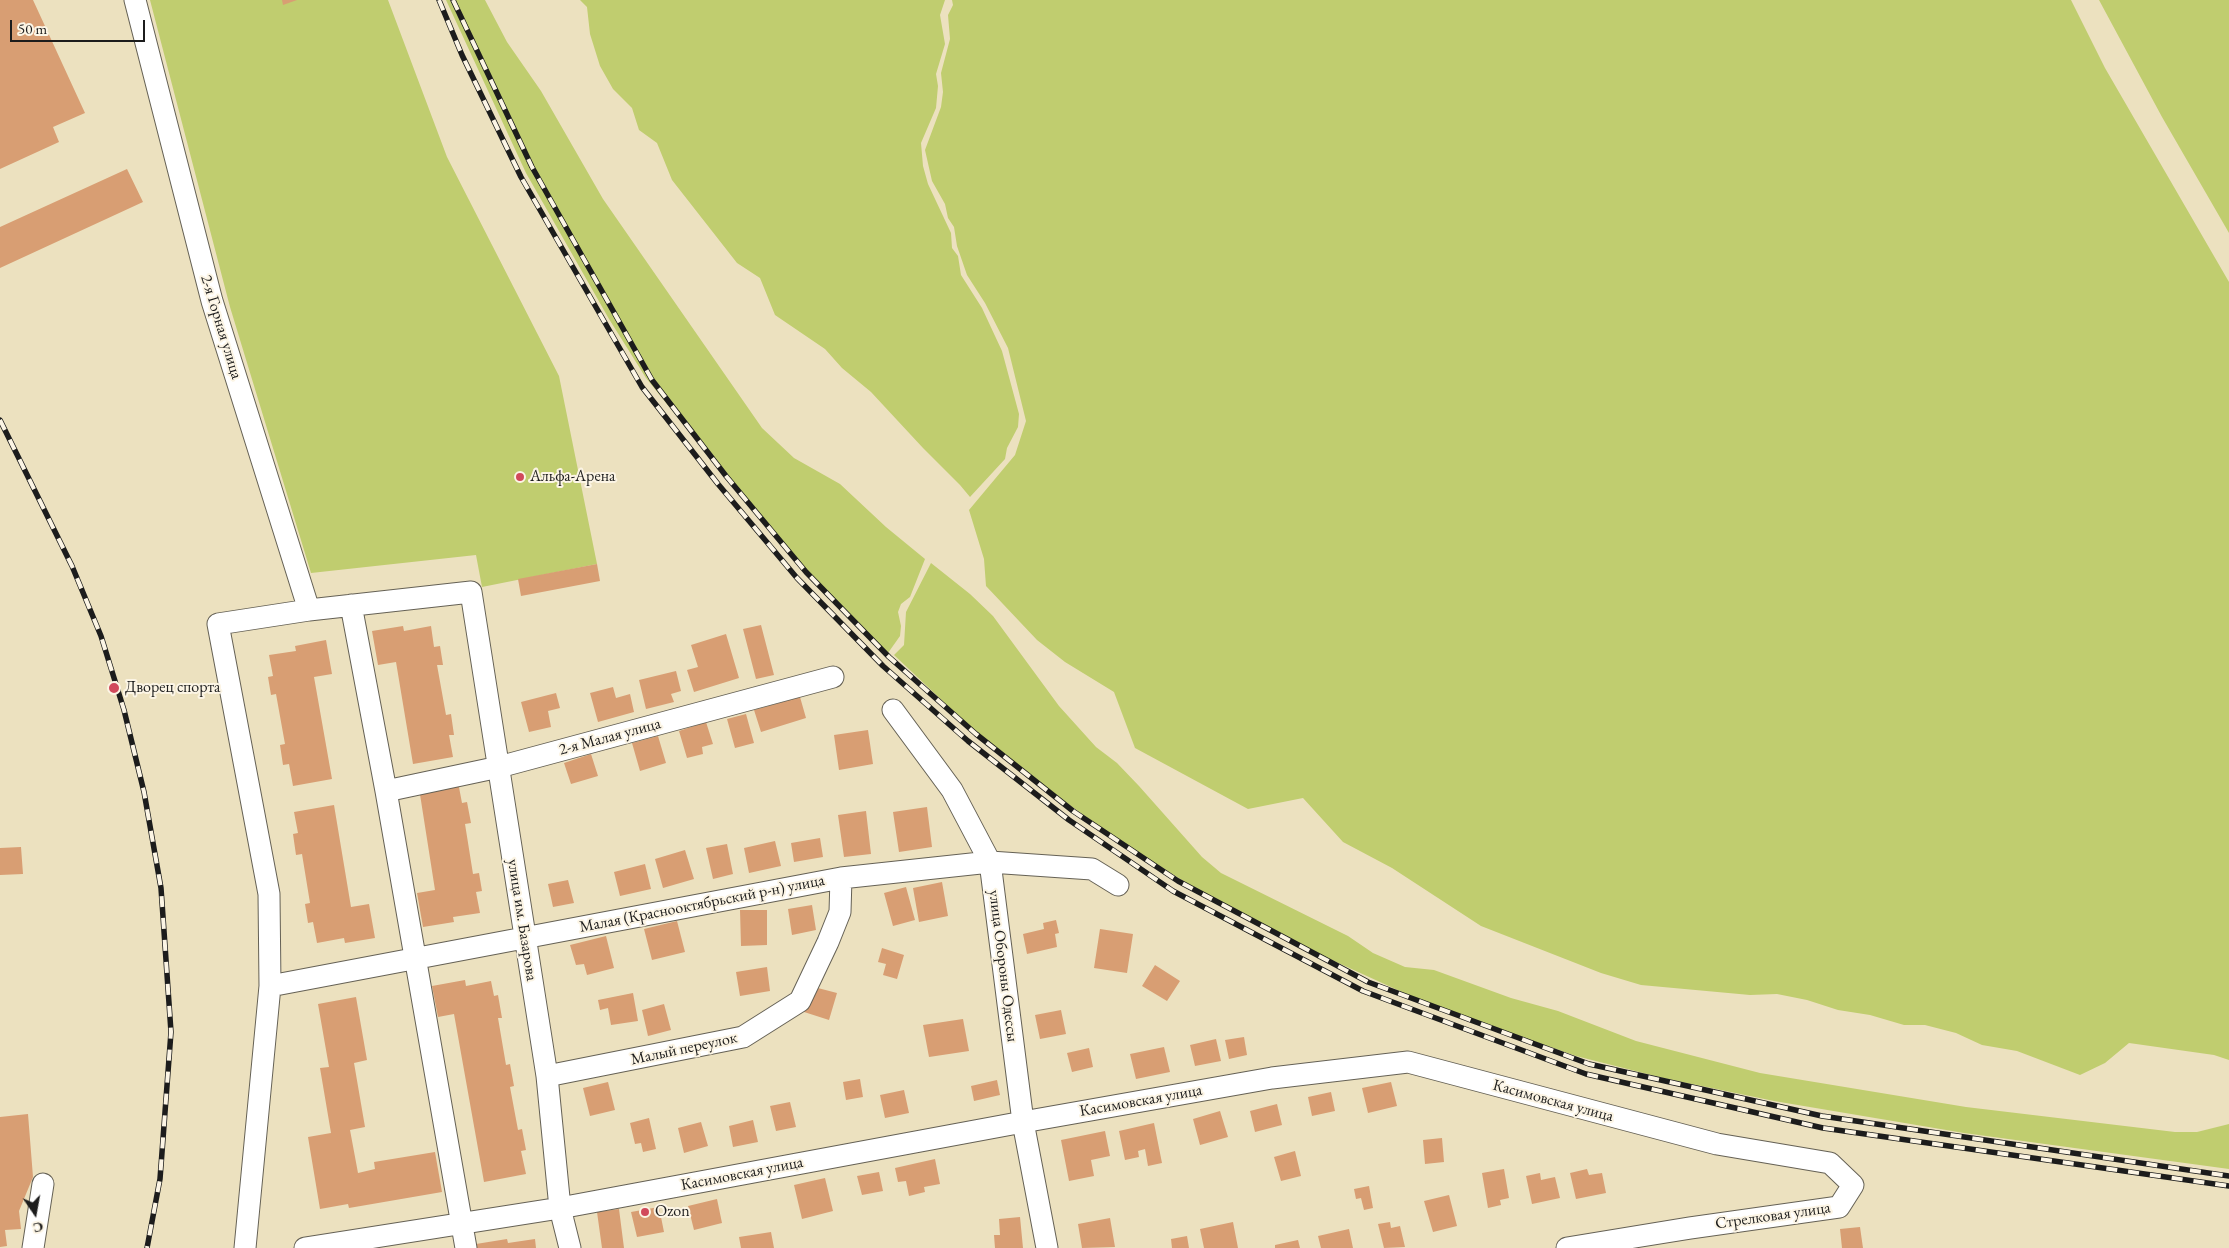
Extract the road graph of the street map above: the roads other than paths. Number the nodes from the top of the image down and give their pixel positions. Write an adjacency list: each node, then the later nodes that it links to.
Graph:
1 (135, 0): 3 (street, 2-я Горная улица)
2 (351, 606): 3 (street); 6 (street, улица им. Базарова); 7 (street)
3 (309, 610): 13 (street)
4 (833, 677): 6 (street, 2-я Малая улица)
5 (893, 710): 8 (street, улица Обороны Одессы)
6 (499, 768): 7 (street, 2-я Малая улица); 11 (street, улица им. Базарова)
7 (386, 792): 12 (street)
8 (990, 862): 9 (street, Малая (Краснооктябрьский р-н) улица); 10 (street, Малая (Краснооктябрьский р-н) улица); 15 (street, улица Обороны Одессы)
9 (841, 878): 11 (street, Малая (Краснооктябрьский р-н) улица); 14 (street, Малый переулок)
10 (1118, 885)
11 (525, 938): 12 (street, Малая (Краснооктябрьский р-н) улица); 14 (street, улица им. Базарова)
12 (416, 960): 13 (street, Малая (Краснооктябрьский р-н) улица); 19 (street)
13 (270, 986): 22 (street)
14 (547, 1076): 18 (street, улица им. Базарова)
15 (1023, 1122): 16 (street, Касимовская улица); 18 (street, Касимовская улица); 26 (street, улица Обороны Одессы)
16 (1717, 1144): 27 (street, Стрелковая улица)
17 (43, 1184): 21 (street)
18 (560, 1208): 19 (street, Касимовская улица); 25 (street, улица им. Базарова)
19 (462, 1222): 20 (street, Касимовская улица); 24 (street)
20 (349, 1244): 23 (street, Касимовская улица)
21 (33, 1248)
22 (245, 1248)
23 (305, 1248)
24 (466, 1248)
25 (570, 1248)
26 (1047, 1248)
27 (1567, 1248)

